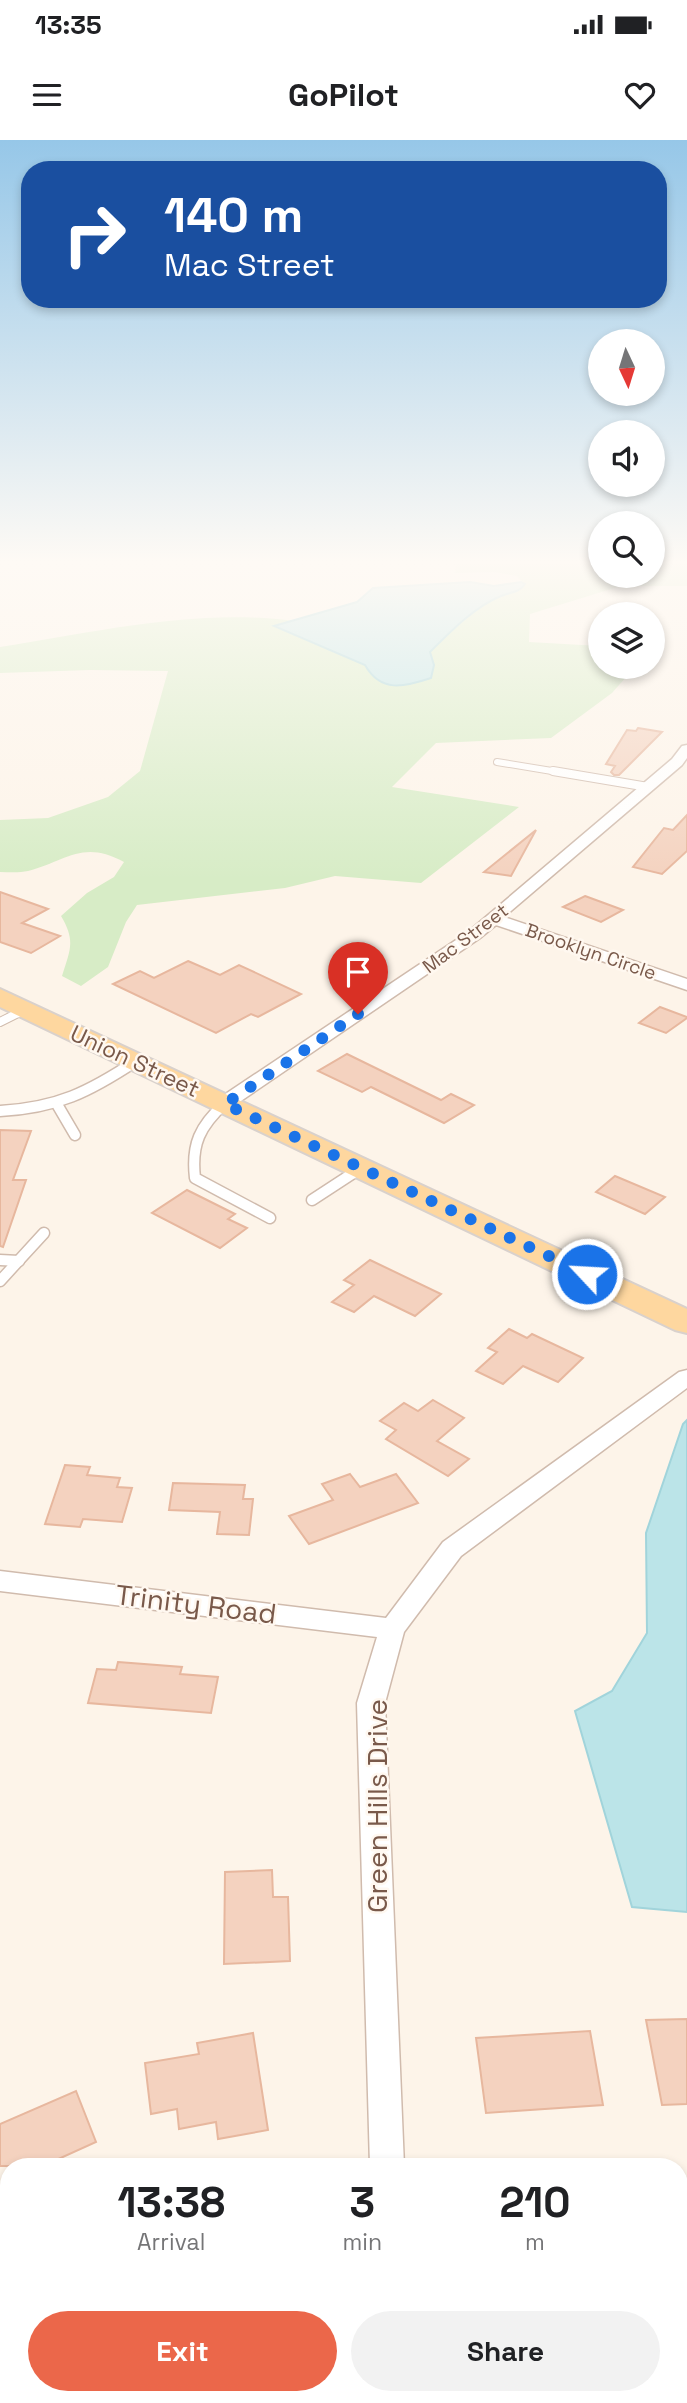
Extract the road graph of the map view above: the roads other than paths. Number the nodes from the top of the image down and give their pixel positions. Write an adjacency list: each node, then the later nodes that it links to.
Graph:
1 (684, 758): 3 (street, Mac Street)
2 (497, 762): 3 (lane)
3 (648, 787): 4 (street, Mac Street)
4 (494, 919): 5 (street, Brooklyn Circle); 8 (street, Mac Street)
5 (687, 985)
6 (9, 1009): 7 (main road, Union Street)
7 (136, 1061): 8 (main road, Union Street); 9 (lane)
8 (225, 1104): 12 (main road, Union Street); 14 (lane)
9 (58, 1106): 10 (lane); 11 (lane)
10 (0, 1111)
11 (75, 1135)
12 (361, 1168): 13 (lane); 19 (main road, Union Street)
13 (312, 1200)
14 (270, 1218)
15 (44, 1233): 17 (lane)
16 (0, 1259): 17 (lane)
17 (19, 1261): 18 (lane)
18 (0, 1281)
19 (687, 1322)
20 (687, 1377): 22 (street, Green Hills Drive)
21 (0, 1581): 22 (street, Trinity Road)
22 (392, 1629): 23 (street, Green Hills Drive)
23 (387, 2158)

